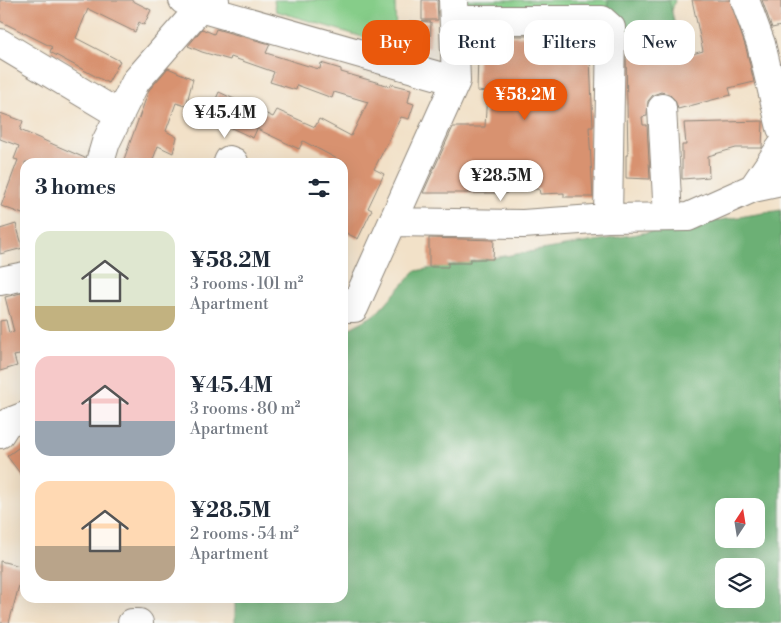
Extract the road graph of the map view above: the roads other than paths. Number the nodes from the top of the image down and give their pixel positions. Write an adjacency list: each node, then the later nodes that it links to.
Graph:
1 (745, 0): 5 (street)
2 (200, 3): 6 (street); 8 (street)
3 (454, 10): 6 (street); 15 (street)
4 (0, 43): 8 (street)
5 (771, 43): 9 (street)
6 (456, 81): 16 (street)
7 (662, 108): 14 (street)
8 (120, 115): 11 (street)
9 (781, 128)
10 (781, 147): 13 (street)
11 (101, 158)
12 (781, 182): 13 (street)
13 (753, 188): 14 (street)
14 (668, 217): 15 (street)
15 (608, 218): 16 (street)
16 (394, 222): 19 (street)
17 (20, 277): 18 (street)
18 (0, 282)
19 (348, 308)
20 (20, 418): 21 (street)
21 (0, 434)
22 (132, 623): 23 (street)
23 (139, 623)

